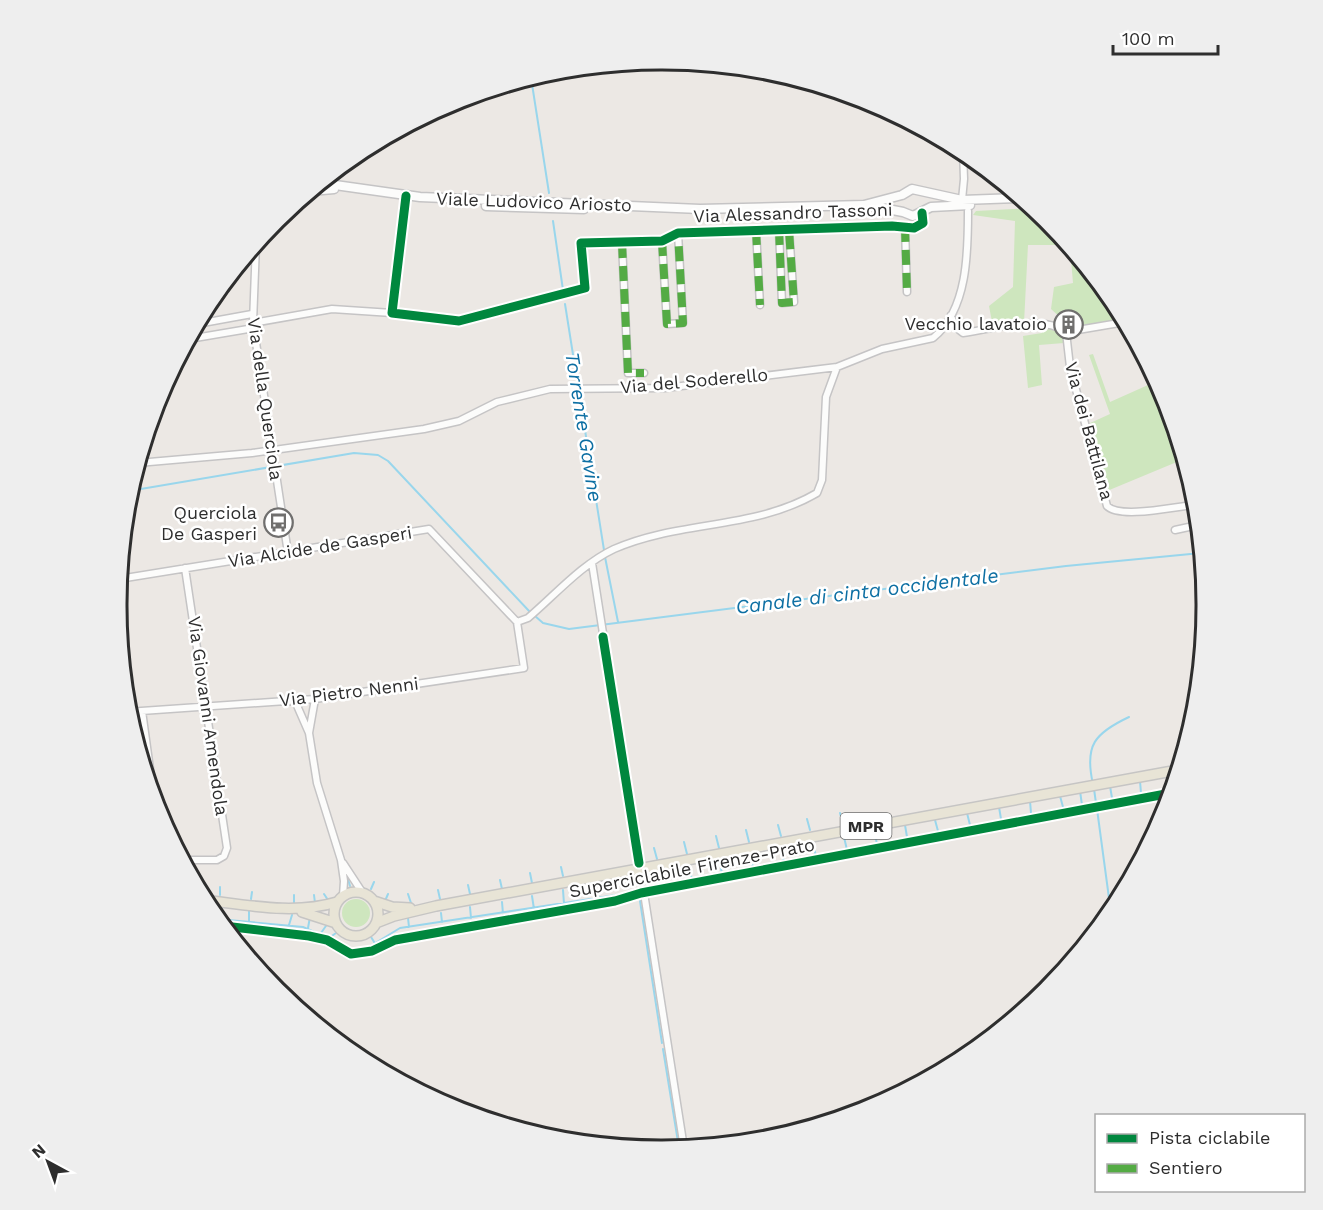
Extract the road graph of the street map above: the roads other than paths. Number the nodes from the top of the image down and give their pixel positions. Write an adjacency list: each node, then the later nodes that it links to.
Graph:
1 (963, 165): 11 (street, Via del Soderello)
2 (331, 185): 3 (street, Viale Ludovico Ariosto)
3 (345, 188): 4 (street, Viale Ludovico Ariosto); 7 (street, Viale Ludovico Ariosto)
4 (325, 190)
5 (921, 192): 6 (street, Viale Ludovico Ariosto); 11 (street, Viale Ludovico Ariosto); 13 (street)
6 (902, 195): 10 (street, Viale Ludovico Ariosto); 12 (street)
7 (406, 196): 10 (street, Viale Ludovico Ariosto); 24 (street)
8 (1010, 199): 11 (street, Viale Ludovico Ariosto)
9 (1014, 203): 11 (street, Viale Ludovico Ariosto)
10 (864, 205): 12 (street, Viale Ludovico Ariosto)
11 (966, 205): 13 (street, Viale Ludovico Ariosto); 26 (street, Via del Soderello)
12 (903, 212): 13 (street, Viale Ludovico Ariosto)
13 (922, 213): 14 (street, Via Alessandro Tassoni)
14 (905, 227): 17 (street, Via Alessandro Tassoni); 22 (street, Via Alessandro Tassoni)
15 (756, 230): 16 (street, Via Alessandro Tassoni); 18 (street, Via Alessandro Tassoni); 23 (street)
16 (779, 230): 17 (street, Via Alessandro Tassoni); 17 (street, Via Alessandro Tassoni)
17 (789, 230)
18 (678, 233): 19 (street, Via Alessandro Tassoni); 19 (street)
19 (662, 241): 20 (street, Via Alessandro Tassoni)
20 (622, 243): 24 (street, Via Alessandro Tassoni); 33 (street)
21 (255, 259): 25 (street, Via della Querciola)
22 (908, 292)
23 (760, 305)
24 (392, 313): 29 (street)
25 (252, 314): 27 (street); 29 (street, Via della Querciola)
26 (951, 315): 30 (street); 32 (street, Via del Soderello)
27 (209, 321)
28 (1116, 324): 30 (street)
29 (253, 325): 31 (street); 34 (street, Via della Querciola)
30 (1066, 332): 36 (street, Via dei Battilana)
31 (201, 336)
32 (837, 367): 34 (street, Via del Soderello); 40 (street)
33 (644, 373)
34 (272, 449): 35 (street, Via del Soderello); 39 (street, Via della Querciola)
35 (146, 462)
36 (1187, 506)
37 (1190, 527): 38 (street, Via dei Battilana)
38 (1175, 530)
39 (288, 553): 41 (street, Via Alcide de Gasperi); 43 (street, Via Alcide de Gasperi)
40 (592, 562): 43 (street); 54 (street)
41 (185, 568): 42 (street, Via Alcide de Gasperi); 46 (street, Via Giovanni Amendola)
42 (128, 578)
43 (517, 622): 44 (street, Via Pietro Nenni)
44 (315, 699): 45 (street, Via Pietro Nenni); 49 (street)
45 (295, 701): 46 (street, Via Pietro Nenni); 49 (street)
46 (206, 706): 48 (street, Via Pietro Nenni); 52 (street, Via Giovanni Amendola)
47 (138, 711): 48 (street, Via Pietro Nenni)
48 (142, 711): 50 (street)
49 (309, 733): 53 (street)
50 (145, 742)
51 (1170, 771): 61 (main road, MPR)
52 (192, 860)
53 (341, 860): 55 (street); 57 (street)
54 (639, 863)
55 (362, 892): 57 (main road); 59 (main road)
56 (644, 893): 64 (street)
57 (340, 899): 60 (main road); 62 (main road)
58 (217, 901): 60 (main road)
59 (374, 901): 61 (main road, MPR); 63 (main road)
60 (294, 909): 62 (main road)
61 (421, 909): 63 (main road, MPR)
62 (336, 923): 63 (main road)
63 (376, 923)
64 (683, 1139)

